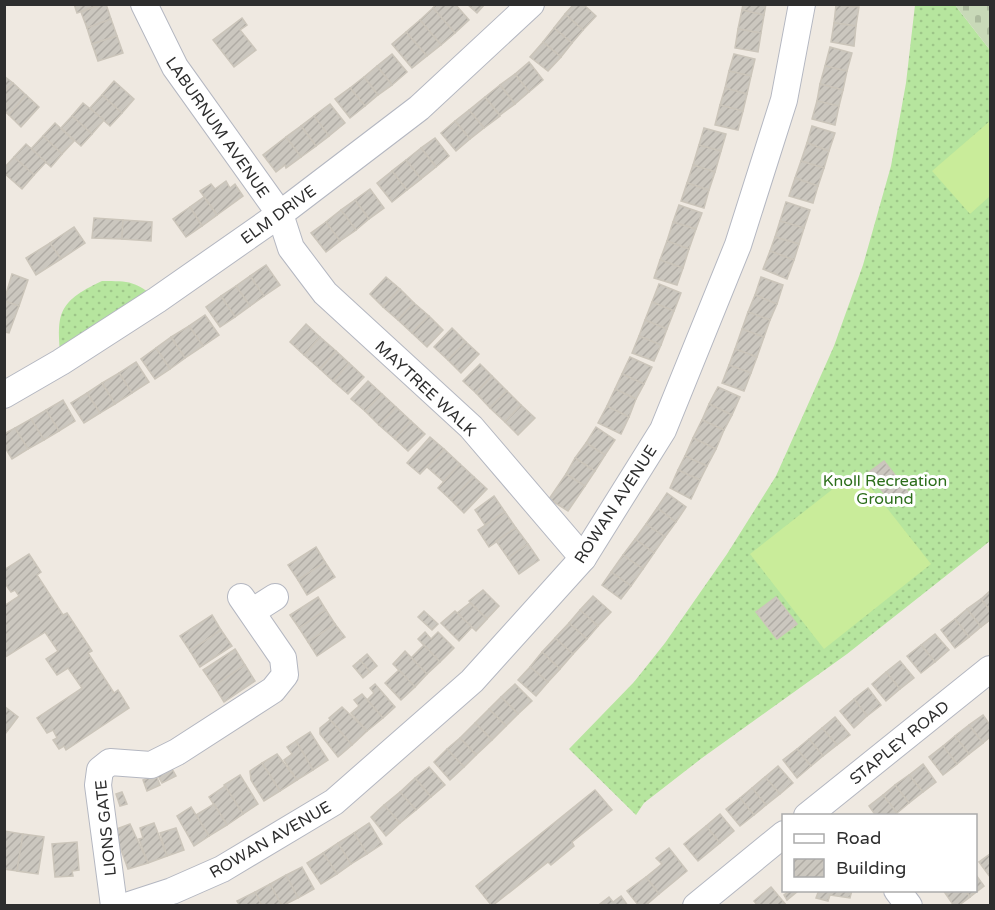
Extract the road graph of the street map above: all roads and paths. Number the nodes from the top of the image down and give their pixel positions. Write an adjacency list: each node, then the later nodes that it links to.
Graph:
1 (144, 4): 4 (street, LABURNUM AVENUE)
2 (531, 4): 4 (street, ELM DRIVE)
3 (802, 4): 6 (street, ROWAN AVENUE)
4 (280, 214): 5 (street, ELM DRIVE); 6 (street, MAYTREE WALK)
5 (4, 395)
6 (583, 558): 13 (street, ROWAN AVENUE)
7 (275, 597): 12 (street, LIONS GATE)
8 (990, 669): 9 (street, STAPLEY ROAD)
9 (822, 811)
10 (782, 835): 14 (street)
11 (898, 892): 15 (street)
12 (114, 906)
13 (126, 906)
14 (696, 906)
15 (909, 906)

